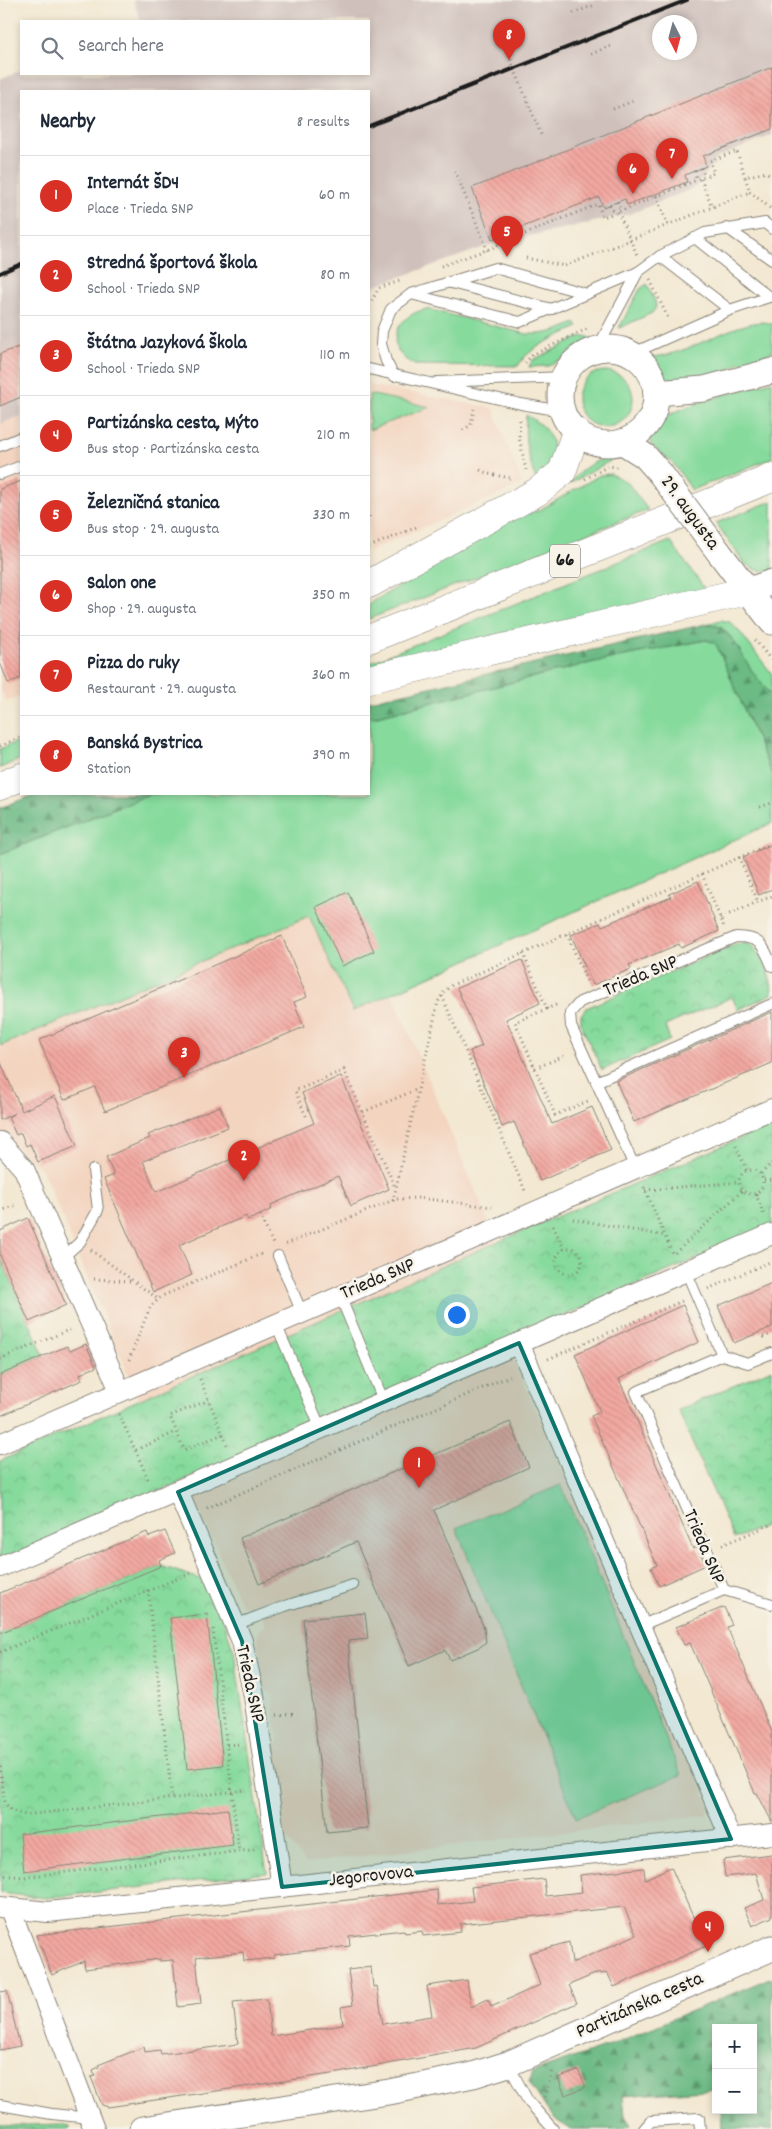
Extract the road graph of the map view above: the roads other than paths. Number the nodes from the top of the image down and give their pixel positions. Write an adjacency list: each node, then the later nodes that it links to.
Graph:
1 (727, 228): 2 (lane); 3 (lane); 5 (lane)
2 (772, 229)
3 (695, 238): 4 (lane); 10 (lane)
4 (660, 256): 6 (lane); 12 (lane)
5 (772, 260)
6 (641, 270): 9 (lane); 13 (lane)
7 (450, 282): 8 (lane); 9 (lane); 11 (lane)
8 (411, 294): 11 (lane); 17 (lane)
9 (587, 294): 11 (lane)
10 (771, 297): 12 (lane)
11 (552, 309)
12 (730, 310): 14 (lane)
13 (596, 338): 14 (street); 18 (street)
14 (631, 354): 20 (street)
15 (370, 370): 17 (lane)
16 (767, 370): 20 (street)
17 (394, 376): 19 (lane)
18 (564, 377): 19 (lane); 21 (street)
19 (421, 382): 21 (lane)
20 (656, 393): 23 (street)
21 (569, 421): 23 (street); 28 (main road)
22 (20, 437): 24 (lane)
23 (623, 442): 29 (street, 29. augusta, bridge)
24 (0, 446)
25 (20, 466): 26 (lane)
26 (0, 474)
27 (772, 478): 31 (main road, 66)
28 (370, 583)
29 (760, 587): 30 (street, 29. augusta); 32 (main road)
30 (772, 622)
31 (370, 639)
32 (370, 679)
33 (20, 777): 34 (main road)
34 (0, 786)
35 (772, 966): 37 (lane, Trieda SNP)
36 (772, 1004): 37 (lane)
37 (596, 1082): 40 (lane, Trieda SNP)
38 (772, 1109): 40 (street, Trieda SNP)
39 (0, 1142): 44 (street)
40 (635, 1168): 46 (street, Trieda SNP)
41 (93, 1170): 44 (lane)
42 (772, 1234): 45 (street)
43 (276, 1253): 47 (lane)
44 (62, 1258): 52 (street)
45 (683, 1272): 49 (street); 51 (lane)
46 (340, 1296): 47 (street, Trieda SNP); 53 (lane)
47 (302, 1312): 48 (street, Trieda SNP)
48 (276, 1324): 52 (street, Trieda SNP); 54 (lane)
49 (519, 1343): 53 (street); 62 (street)
50 (772, 1353): 51 (lane)
51 (722, 1355): 59 (lane, Trieda SNP)
52 (116, 1393): 55 (street, Trieda SNP)
53 (384, 1402): 54 (street)
54 (321, 1429): 56 (street)
55 (0, 1444)
56 (178, 1492): 57 (street); 61 (street, Trieda SNP)
57 (0, 1568)
58 (353, 1585): 61 (lane)
59 (724, 1590): 60 (lane); 62 (lane, Trieda SNP)
60 (772, 1604)
61 (235, 1625): 65 (street, Trieda SNP)
62 (640, 1626): 64 (street)
63 (772, 1834): 64 (street)
64 (731, 1839): 65 (street, Jegorovova)
65 (282, 1887): 66 (street, Jegorovova)
66 (5, 1908): 71 (street, Jegorovova)
67 (772, 1948): 68 (street, Partizánska cesta)
68 (508, 2064): 70 (street, Partizánska cesta); 73 (lane)
69 (0, 2105): 71 (lane)
70 (246, 2121): 72 (street, Partizánska cesta)
71 (92, 2124)
72 (142, 2129)
73 (553, 2129)
74 (644, 2129): 75 (lane)
75 (700, 2129)

